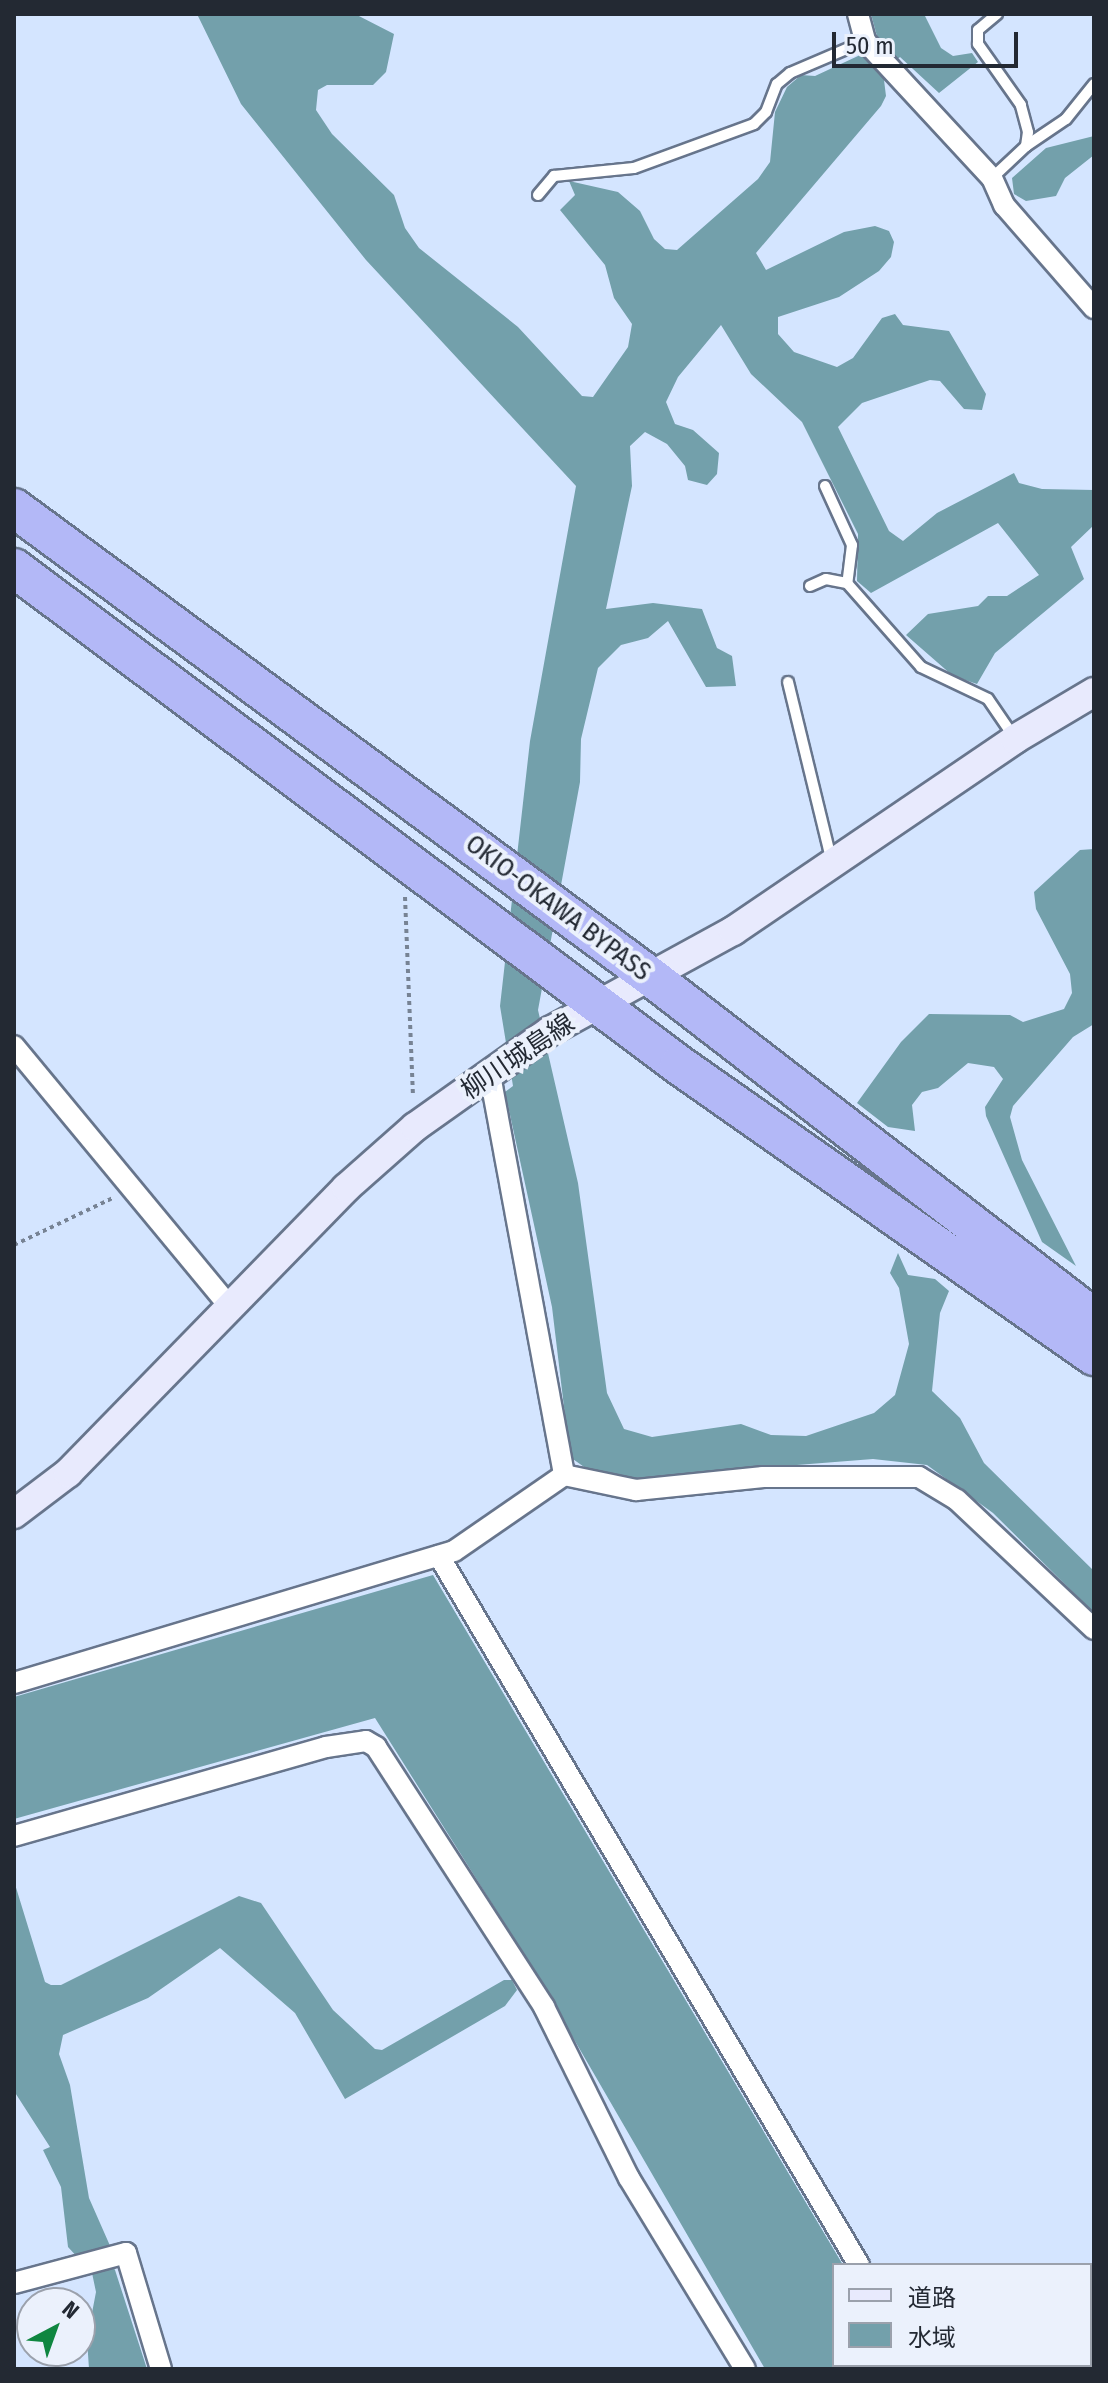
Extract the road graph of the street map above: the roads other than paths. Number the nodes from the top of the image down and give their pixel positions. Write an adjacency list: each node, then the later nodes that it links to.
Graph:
1 (858, 14): 3 (street)
2 (997, 14): 5 (lane)
3 (865, 41): 6 (street); 7 (lane)
4 (1094, 84): 5 (lane)
5 (1026, 146): 6 (lane)
6 (992, 178): 8 (street)
7 (538, 195)
8 (1094, 308)
9 (825, 486): 12 (lane)
10 (14, 508): 18 (highway, OKIO-OKAWA BYPASS)
11 (14, 568): 19 (highway, OKIO-OKAWA BYPASS)
12 (847, 583): 13 (lane); 16 (lane)
13 (810, 586)
14 (788, 682): 17 (lane)
15 (1094, 693): 16 (main road, 柳川城島線)
16 (1015, 739): 17 (main road, 柳川城島線)
17 (832, 863): 18 (main road, 柳川城島線)
18 (651, 977): 19 (main road, 柳川城島線); 23 (highway, OKIO-OKAWA BYPASS)
19 (598, 1005): 21 (main road, 柳川城島線); 24 (highway, OKIO-OKAWA BYPASS)
20 (14, 1046): 22 (street)
21 (496, 1070): 22 (main road, 柳川城島線); 25 (street)
22 (231, 1308): 26 (main road, 柳川城島線)
23 (1094, 1318)
24 (1094, 1356)
25 (564, 1475): 27 (street); 28 (street)
26 (14, 1514)
27 (439, 1556): 29 (street); 31 (street)
28 (1094, 1629)
29 (14, 1683)
30 (14, 1836): 34 (street)
31 (858, 2263)
32 (14, 2283): 33 (street)
33 (161, 2369)
34 (745, 2369)

